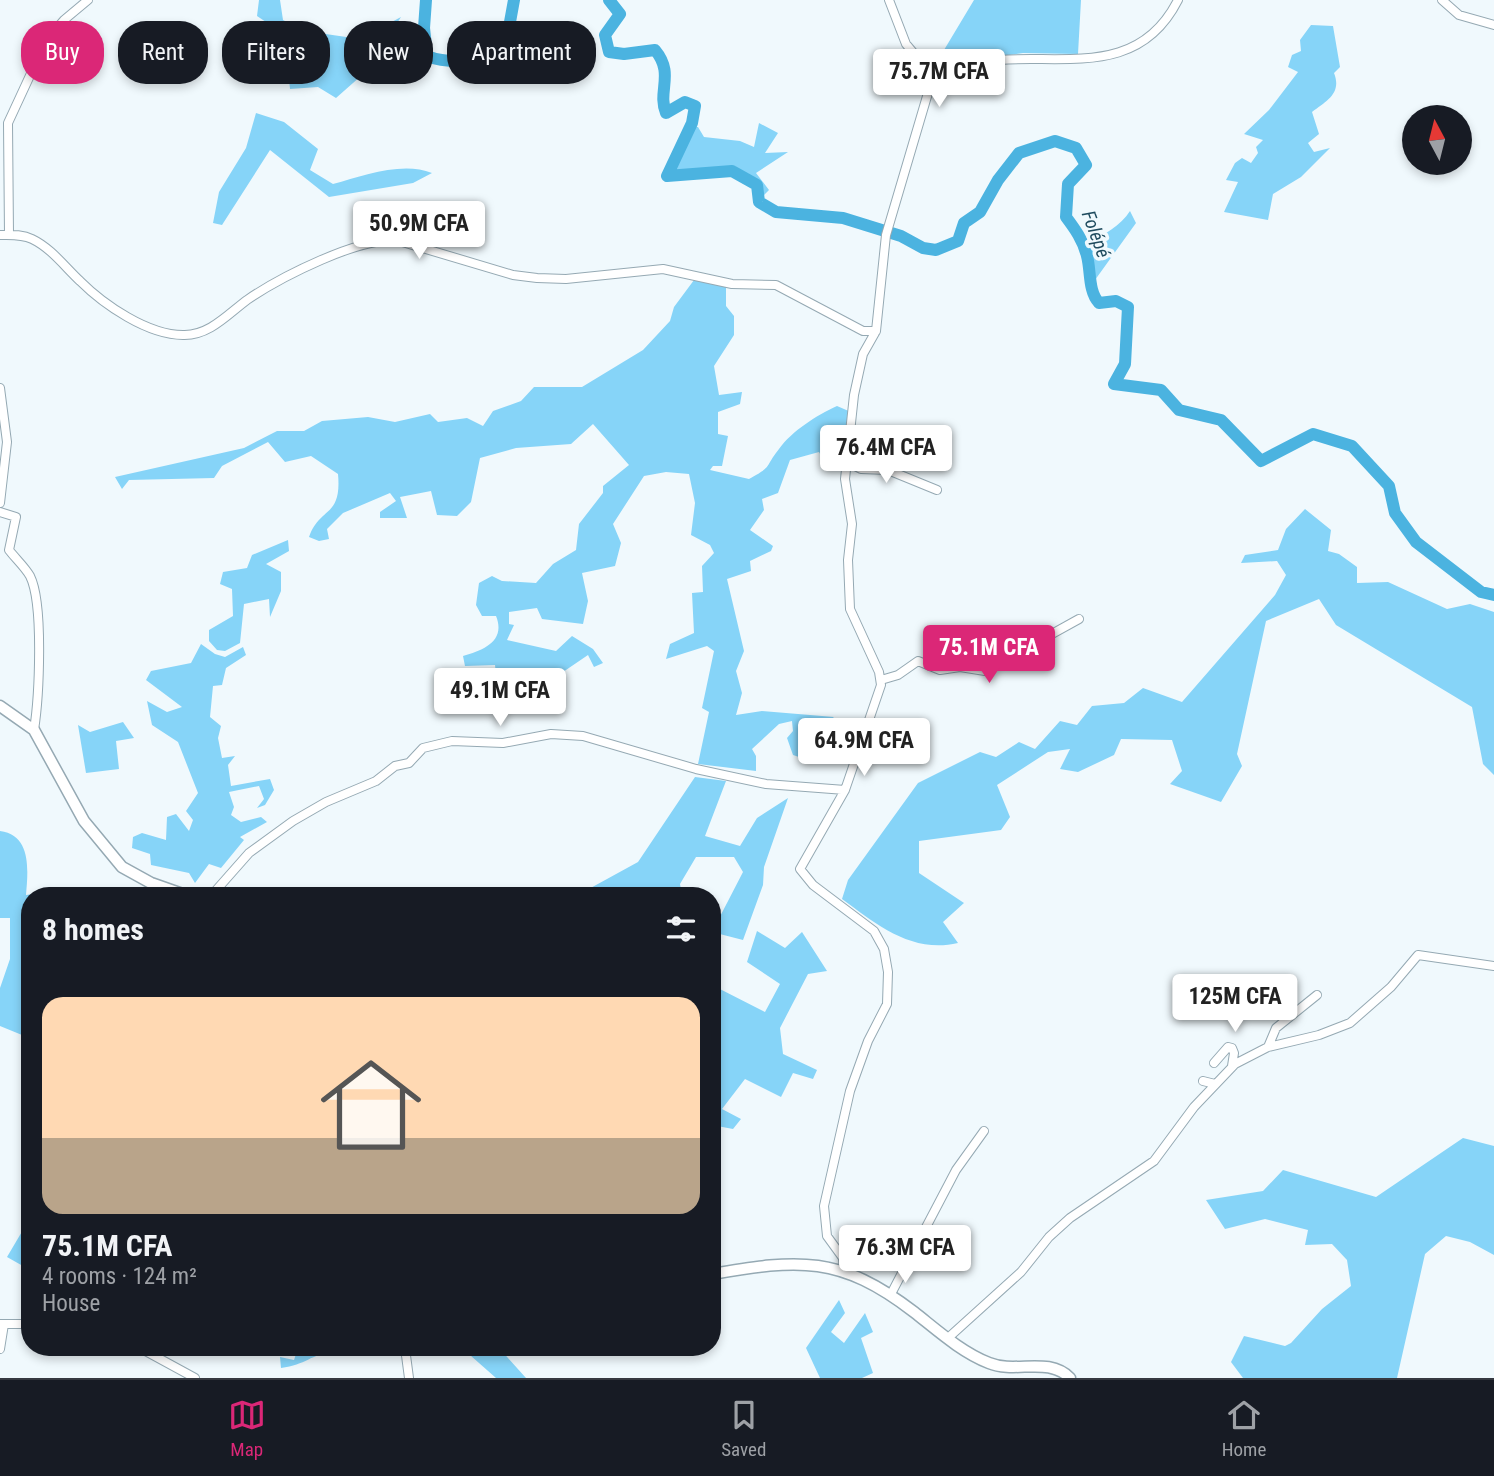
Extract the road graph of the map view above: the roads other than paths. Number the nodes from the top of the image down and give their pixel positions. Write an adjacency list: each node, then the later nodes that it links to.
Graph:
1 (88, 0): 7 (street)
2 (888, 0): 6 (street)
3 (1178, 0): 6 (street)
4 (1442, 0): 5 (street)
5 (1494, 25)
6 (933, 76): 8 (street)
7 (5, 235): 8 (street)
8 (876, 331): 10 (street)
9 (0, 388): 12 (street)
10 (847, 462): 11 (street); 15 (street)
11 (937, 490)
12 (0, 503)
13 (0, 512): 17 (street)
14 (1079, 619): 15 (street)
15 (881, 680): 18 (street)
16 (0, 706): 17 (street)
17 (34, 730): 19 (street)
18 (845, 790): 20 (street); 29 (street)
19 (165, 887)
20 (219, 887)
21 (1494, 966): 23 (street)
22 (1317, 995): 23 (street)
23 (1268, 1047): 25 (street)
24 (1214, 1063): 25 (street)
25 (1232, 1066): 27 (street)
26 (1203, 1081): 27 (street)
27 (1215, 1084): 34 (street)
28 (984, 1131): 31 (street)
29 (844, 1270): 30 (street); 31 (street)
30 (721, 1273)
31 (891, 1294): 34 (street)
32 (2, 1324): 33 (street); 35 (street)
33 (21, 1324)
34 (948, 1338): 40 (street)
35 (0, 1349)
36 (155, 1356): 38 (street)
37 (406, 1356): 39 (street)
38 (195, 1378)
39 (409, 1378)
40 (1070, 1378)

